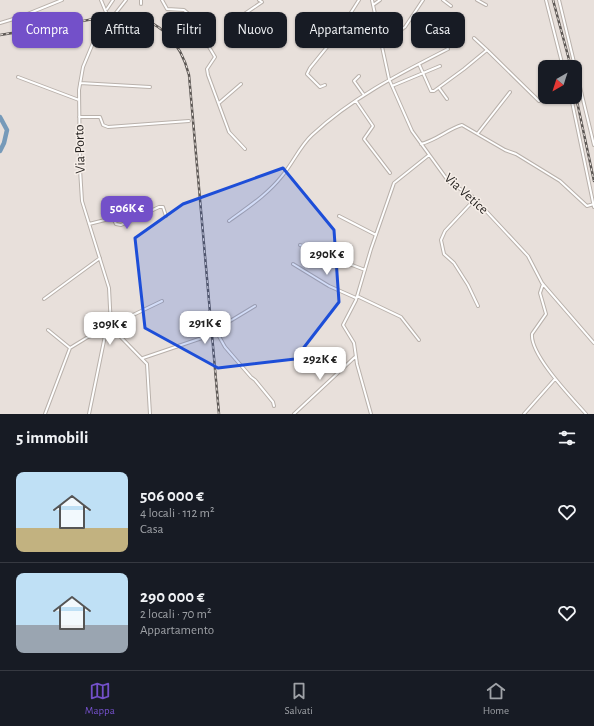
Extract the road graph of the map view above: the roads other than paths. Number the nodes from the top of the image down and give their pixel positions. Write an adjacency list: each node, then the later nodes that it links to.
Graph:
1 (53, 0): 18 (street)
2 (62, 0): 18 (street)
3 (101, 0): 23 (street)
4 (113, 0): 23 (street)
5 (126, 0): 25 (street)
6 (141, 0): 19 (street)
7 (162, 0): 58 (street)
8 (259, 0): 17 (street)
9 (359, 0): 27 (street)
10 (372, 0): 20 (street, Via Vetice)
11 (380, 0): 20 (street)
12 (423, 0): 29 (street)
13 (442, 0): 22 (street)
14 (477, 0): 21 (street)
15 (546, 0): 39 (street)
16 (559, 0): 64 (street)
17 (263, 1): 26 (street)
18 (54, 3): 31 (street)
19 (141, 4)
20 (373, 5): 28 (street, Via Vetice)
21 (486, 5)
22 (452, 6)
23 (107, 9): 24 (street)
24 (107, 12)
25 (117, 12)
26 (248, 12)
27 (351, 12)
28 (374, 12)
29 (416, 12)
30 (411, 19): 32 (street)
31 (0, 23)
32 (403, 28)
33 (474, 38): 38 (street)
34 (91, 48): 46 (street, Via Porto)
35 (326, 48): 48 (street)
36 (382, 48): 45 (street, Via Vetice)
37 (448, 49): 40 (street)
38 (486, 50): 51 (street); 56 (street)
39 (561, 60)
40 (419, 64): 42 (street); 45 (street)
41 (440, 66): 42 (street)
42 (423, 72): 49 (street); 51 (street)
43 (359, 76): 53 (street)
44 (18, 77): 55 (street)
45 (389, 79): 49 (street, Via Vetice); 53 (street)
46 (80, 82): 50 (street); 55 (street, Via Porto)
47 (241, 84): 58 (street)
48 (325, 85)
49 (392, 86): 63 (street, Via Vetice)
50 (150, 87)
51 (439, 88): 54 (street)
52 (510, 92): 62 (street)
53 (364, 95): 57 (street)
54 (447, 99)
55 (79, 100): 60 (street, Via Porto)
56 (538, 100)
57 (356, 101): 67 (street); 72 (street)
58 (219, 103): 65 (street)
59 (572, 104): 69 (street)
60 (79, 117): 61 (street); 73 (street, Via Porto)
61 (189, 120)
62 (478, 133): 63 (street); 69 (street)
63 (422, 144): 66 (street, Via Vetice)
64 (594, 146)
65 (245, 149)
66 (429, 155): 68 (street, Via Vetice); 74 (street)
67 (390, 173)
68 (475, 199): 79 (street, Via Vetice); 84 (street)
69 (594, 206)
70 (166, 216): 73 (street)
71 (339, 216): 74 (street)
72 (229, 221)
73 (89, 224): 76 (street, Via Porto)
74 (376, 236): 78 (street)
75 (300, 245): 78 (street)
76 (100, 258): 81 (street); 85 (street, Via Porto)
77 (293, 264): 80 (street)
78 (365, 270): 80 (street)
79 (543, 284): 90 (street, Via Vetice); 94 (street)
80 (357, 297): 89 (street); 92 (street)
81 (44, 299)
82 (162, 301): 85 (street)
83 (255, 306): 88 (street)
84 (478, 306)
85 (112, 327): 87 (street); 93 (street)
86 (48, 330): 91 (street)
87 (106, 331): 91 (street); 97 (street)
88 (216, 331): 93 (street); 95 (street)
89 (419, 340)
90 (594, 343)
91 (70, 348): 96 (street)
92 (356, 357): 99 (street); 100 (street)
93 (143, 358): 98 (street)
94 (555, 379): 101 (street); 102 (street)
95 (274, 406)
96 (45, 414)
97 (89, 414)
98 (150, 414)
99 (294, 414)
100 (371, 414)
101 (524, 414)
102 (586, 414)

